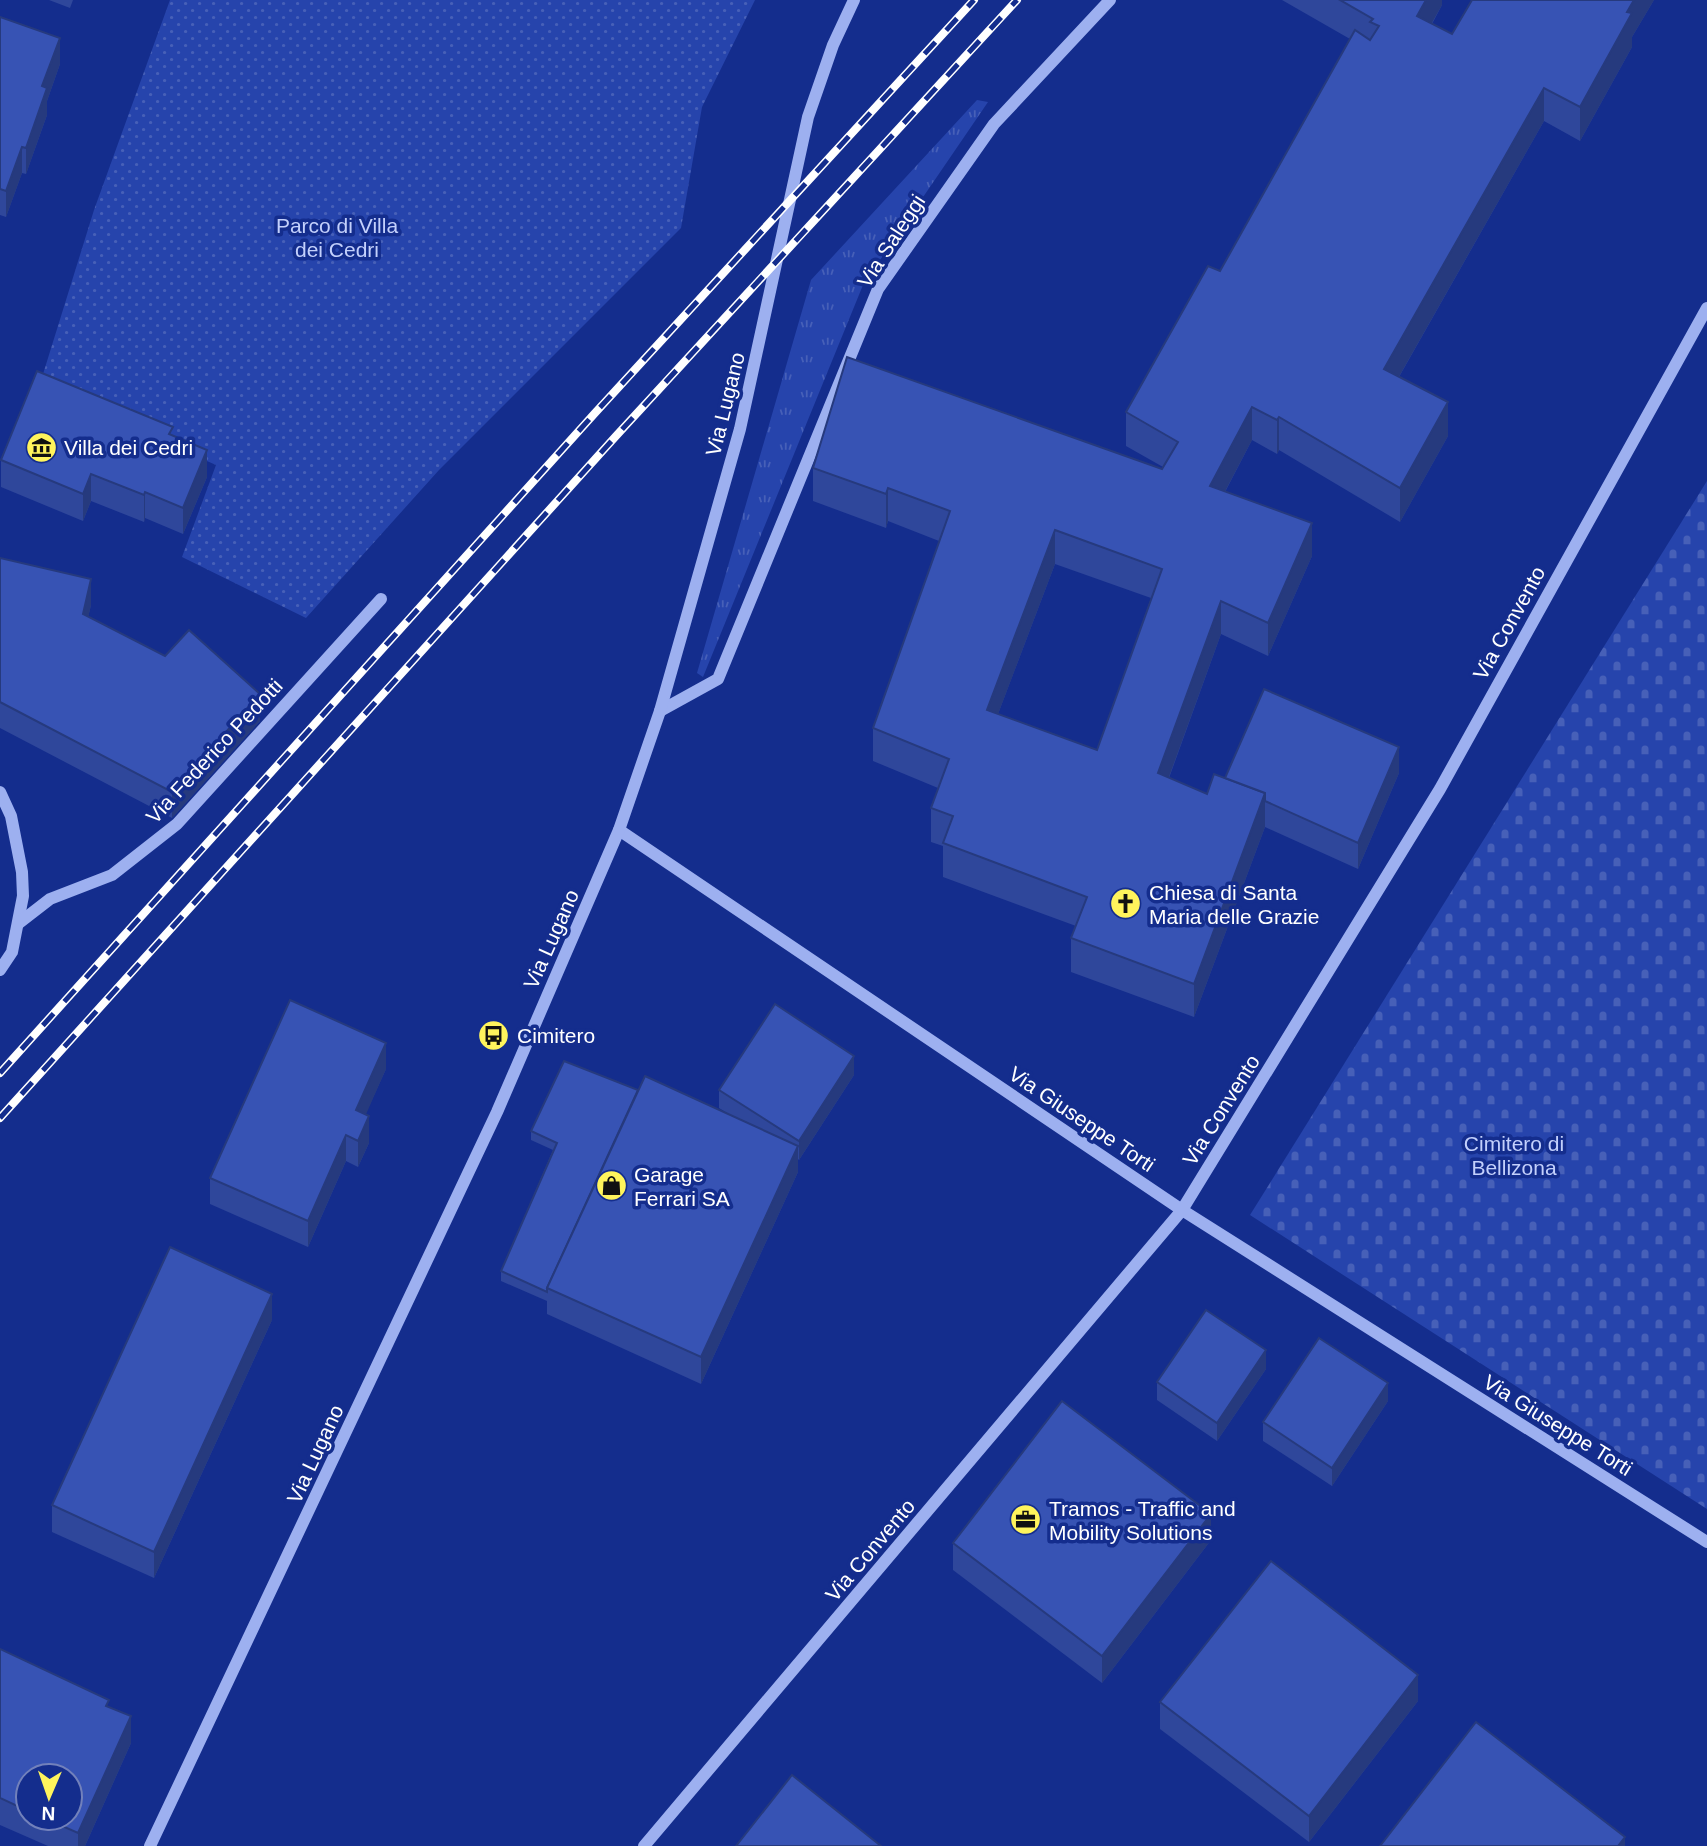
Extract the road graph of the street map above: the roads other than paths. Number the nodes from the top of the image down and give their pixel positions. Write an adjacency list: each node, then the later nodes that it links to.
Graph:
1 (854, 0): 5 (street, Via Lugano)
2 (1110, 0): 5 (street, Via Saleggi)
3 (1707, 308): 10 (street, Via Convento)
4 (381, 599): 8 (street, Via Federico Pedotti)
5 (660, 711): 7 (street, Via Lugano)
6 (0, 792): 8 (street)
7 (620, 830): 10 (street, Via Giuseppe Torti); 12 (street, Via Lugano)
8 (19, 923): 9 (street)
9 (0, 970)
10 (1182, 1210): 11 (street, Via Giuseppe Torti); 13 (street, Via Convento)
11 (1707, 1542)
12 (150, 1846)
13 (645, 1846)

